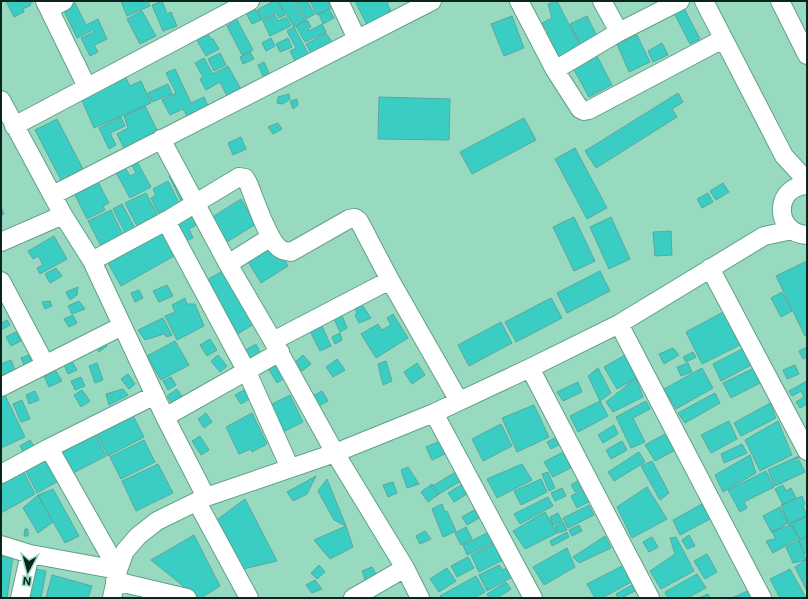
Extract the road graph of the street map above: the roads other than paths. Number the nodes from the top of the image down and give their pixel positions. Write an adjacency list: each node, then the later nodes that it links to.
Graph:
1 (250, 1): 15 (street)
2 (339, 1): 12 (street)
3 (432, 1): 12 (street)
4 (519, 1): 14 (street)
5 (602, 1): 10 (street)
6 (680, 1): 10 (street)
7 (704, 1): 11 (street)
8 (780, 1): 13 (street)
9 (53, 4): 15 (street)
10 (619, 32): 14 (street)
11 (723, 38): 14 (street); 19 (street)
12 (357, 39): 18 (street)
13 (807, 55)
14 (555, 70)
15 (87, 87): 17 (street)
16 (1, 100): 17 (street)
17 (14, 126): 22 (street)
18 (161, 139): 22 (street); 23 (street)
19 (784, 156): 20 (street); 24 (street)
20 (807, 181)
21 (807, 185): 24 (street)
22 (53, 195): 25 (street)
23 (194, 203): 26 (street); 29 (street); 32 (street)
24 (782, 211): 27 (street); 28 (street)
25 (63, 215): 30 (street); 31 (street)
26 (166, 221): 31 (street); 41 (street)
27 (803, 234): 28 (street)
28 (764, 236): 33 (street)
29 (271, 237): 32 (street); 34 (street)
30 (1, 242)
31 (92, 261): 37 (street)
32 (228, 264): 38 (street)
33 (710, 268): 36 (street); 48 (street)
34 (390, 280): 38 (street); 44 (street)
35 (1, 281): 39 (street)
36 (619, 324): 40 (street); 64 (street)
37 (122, 326): 39 (street); 43 (street)
38 (276, 346): 41 (street); 49 (street)
39 (45, 364): 42 (street)
40 (530, 368): 44 (street); 63 (street)
41 (247, 372): 46 (street); 50 (street)
42 (1, 387)
43 (155, 395): 46 (street); 47 (street)
44 (459, 402): 45 (street)
45 (434, 413): 49 (street); 62 (street)
46 (165, 417): 52 (street)
47 (49, 448): 51 (street); 56 (street)
48 (807, 451)
49 (335, 453): 50 (street); 55 (street)
50 (290, 468): 52 (street)
51 (1, 474)
52 (202, 499): 56 (street); 59 (street)
53 (1, 545): 54 (street)
54 (30, 554): 56 (street); 57 (street)
55 (404, 568): 60 (street); 61 (street)
56 (115, 583): 58 (street)
57 (20, 598)
58 (187, 598)
59 (249, 598)
60 (353, 598)
61 (420, 598)
62 (533, 598)
63 (650, 598)
64 (762, 598)

